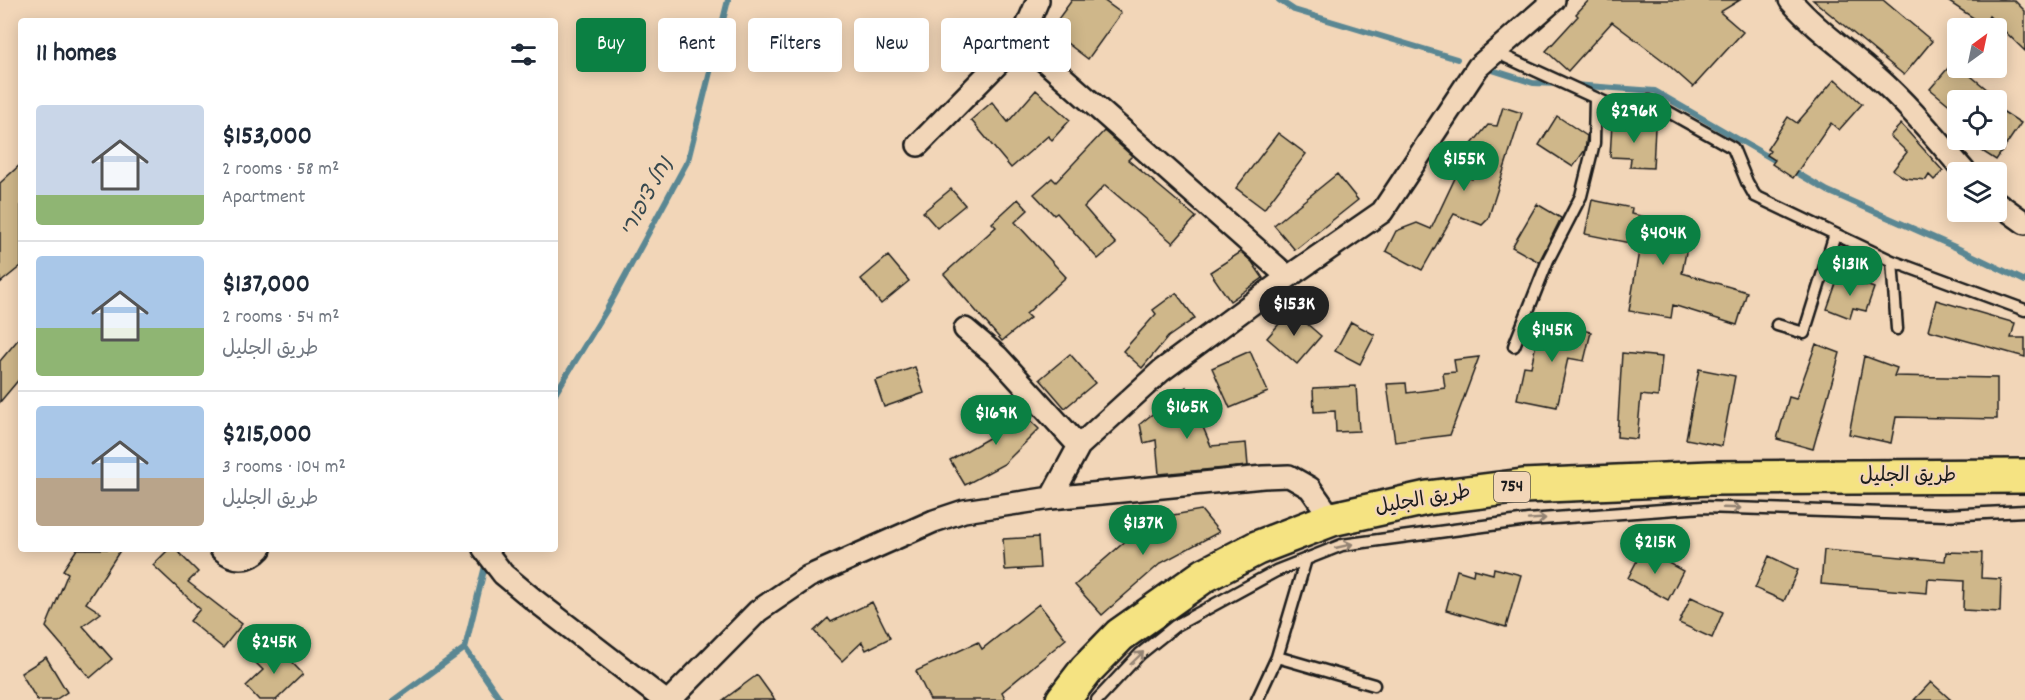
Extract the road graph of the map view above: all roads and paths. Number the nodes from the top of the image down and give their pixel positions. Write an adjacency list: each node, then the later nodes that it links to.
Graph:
1 (1038, 0): 4 (street)
2 (1554, 0): 5 (street)
3 (1790, 0): 10 (street)
4 (1030, 18)
5 (1495, 52): 8 (lane); 15 (street)
6 (990, 72): 9 (street)
7 (1057, 72): 15 (street)
8 (1595, 98): 13 (lane); 20 (lane)
9 (918, 145)
10 (1956, 162)
11 (2007, 210): 12 (street)
12 (2025, 223)
13 (1835, 234): 14 (lane); 17 (lane)
14 (1892, 261): 16 (lane); 19 (lane)
15 (1288, 277): 21 (street)
16 (2025, 310)
17 (1777, 326)
18 (965, 329): 21 (street)
19 (1897, 329)
20 (1514, 346)
21 (1079, 446): 23 (street)
22 (2025, 476): 25 (main road, طريق الجليل / 754)
23 (1051, 498): 25 (street); 33 (street)
24 (2025, 511): 29 (lane, one-way to 24)
25 (1332, 519): 34 (main road, طريق الجليل / 754)
26 (224, 552): 27 (street)
27 (257, 552)
28 (486, 552): 32 (street)
29 (1306, 559): 30 (lane); 35 (lane, one-way to 29)
30 (1277, 657): 31 (lane); 36 (lane)
31 (1374, 685)
32 (664, 700)
33 (670, 700)
34 (1063, 700)
35 (1097, 700)
36 (1257, 700)

